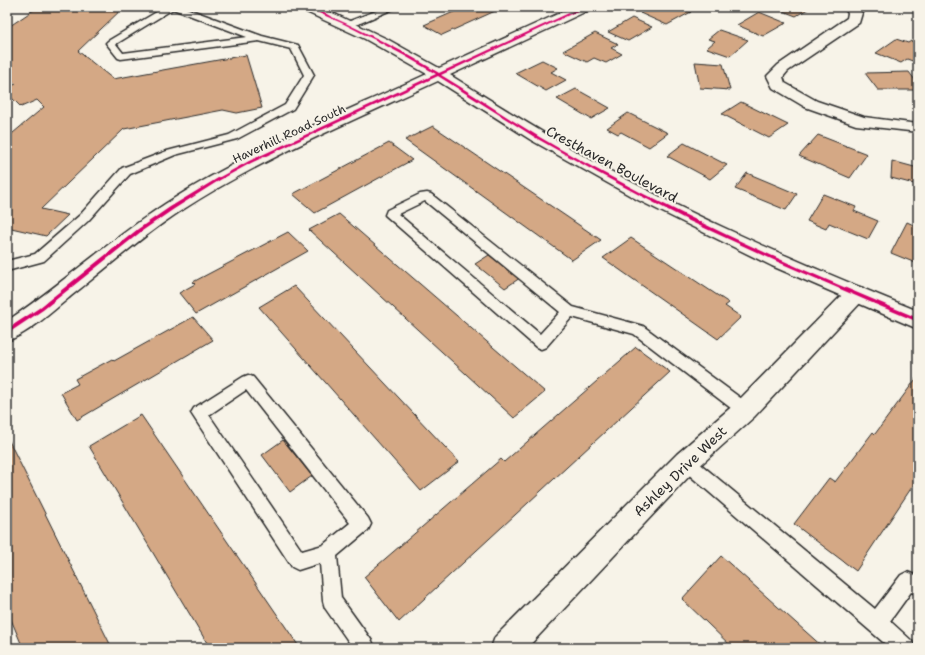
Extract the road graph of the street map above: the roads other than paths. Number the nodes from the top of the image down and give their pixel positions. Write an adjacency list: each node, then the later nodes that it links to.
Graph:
1 (170, 7): 8 (lane)
2 (175, 7): 8 (lane)
3 (307, 7): 7 (street, Cresthaven Boulevard)
4 (394, 7): 7 (lane)
5 (584, 7): 9 (street, Haverhill Road South)
6 (850, 7): 10 (street)
7 (348, 25): 9 (street, Cresthaven Boulevard)
8 (259, 38): 11 (lane)
9 (438, 75): 12 (street, Cresthaven Boulevard); 15 (street, Haverhill Road South)
10 (915, 128)
11 (7, 266)
12 (856, 294): 14 (street, Cresthaven Boulevard); 16 (street, Ashley Drive West)
13 (569, 311): 13 (lane); 16 (lane)
14 (918, 320)
15 (7, 332)
16 (745, 410): 17 (street, Ashley Drive West)
17 (686, 462): 20 (lane); 22 (street, Ashley Drive West)
18 (328, 552): 18 (lane); 21 (lane)
19 (918, 585): 20 (lane)
20 (877, 623): 23 (lane)
21 (365, 648)
22 (506, 648)
23 (905, 648)

